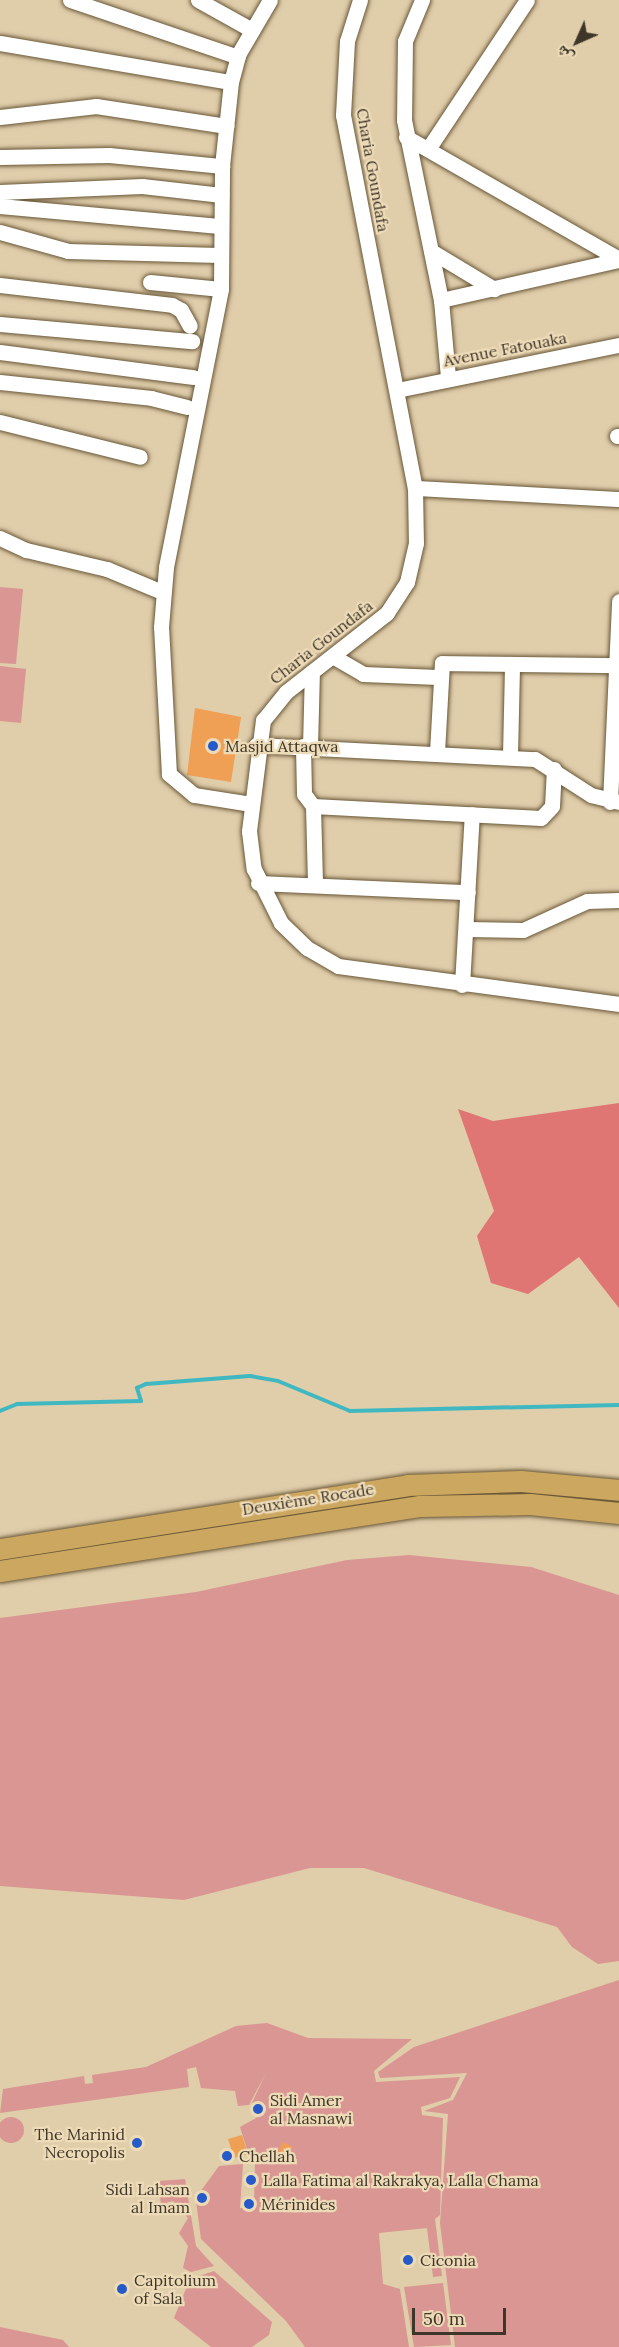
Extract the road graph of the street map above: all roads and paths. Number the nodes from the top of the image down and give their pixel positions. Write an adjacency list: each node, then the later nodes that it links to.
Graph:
1 (70, 0): 9 (street)
2 (198, 0): 7 (street)
3 (270, 0): 7 (street)
4 (360, 0): 36 (street, Charia Goundafa)
5 (422, 0): 13 (street)
6 (527, 0): 14 (street)
7 (252, 30): 9 (street)
8 (0, 43): 10 (street)
9 (238, 57): 10 (street)
10 (231, 82): 12 (street)
11 (0, 117): 12 (street)
12 (226, 126): 16 (street)
13 (406, 137): 14 (street); 22 (street)
14 (430, 146): 24 (street)
15 (0, 157): 16 (street)
16 (222, 166): 18 (street)
17 (0, 192): 18 (street)
18 (221, 195): 20 (street)
19 (0, 206): 20 (street)
20 (219, 226): 23 (street)
21 (0, 232): 23 (street)
22 (431, 252): 28 (street); 29 (street)
23 (219, 255): 27 (street)
24 (619, 260): 28 (street)
25 (150, 282): 27 (street)
26 (0, 285): 30 (street)
27 (221, 289): 43 (street)
28 (494, 289): 29 (street)
29 (441, 300): 34 (street)
30 (0, 324)
31 (619, 345): 34 (street, Avenue Fatouaka)
32 (0, 352): 33 (street)
33 (193, 377)
34 (448, 377): 36 (street, Avenue Fatouaka)
35 (0, 382): 37 (street)
36 (397, 390): 40 (street, Charia Goundafa)
37 (187, 407)
38 (0, 422): 39 (street)
39 (141, 457)
40 (415, 488): 41 (street); 45 (street, Charia Goundafa)
41 (619, 499)
42 (0, 538): 43 (street)
43 (162, 592): 56 (street)
44 (619, 601): 47 (street)
45 (334, 657): 48 (street, Charia Goundafa); 49 (street)
46 (512, 664): 47 (street); 49 (street); 53 (street)
47 (615, 665): 55 (street)
48 (312, 672): 50 (street, Charia Goundafa); 51 (street)
49 (438, 677): 52 (street)
50 (256, 745): 51 (street); 56 (street, Charia Goundafa)
51 (307, 746): 52 (street); 57 (street)
52 (437, 752): 53 (street)
53 (510, 755): 54 (street)
54 (554, 769): 55 (street); 58 (street)
55 (615, 802)
56 (251, 804): 60 (street, Charia Goundafa)
57 (313, 806): 58 (street); 59 (street)
58 (472, 814): 61 (street)
59 (315, 882): 60 (street); 61 (street)
60 (258, 883): 64 (street, Charia Goundafa)
61 (468, 892): 63 (street)
62 (619, 900): 63 (street)
63 (467, 929): 64 (street)
64 (462, 985): 65 (street, Charia Goundafa)
65 (619, 1004)
66 (619, 1490): 68 (highway, Deuxième Rocade)
67 (619, 1513): 69 (highway, Deuxième Rocade)
68 (0, 1550)
69 (0, 1571)

